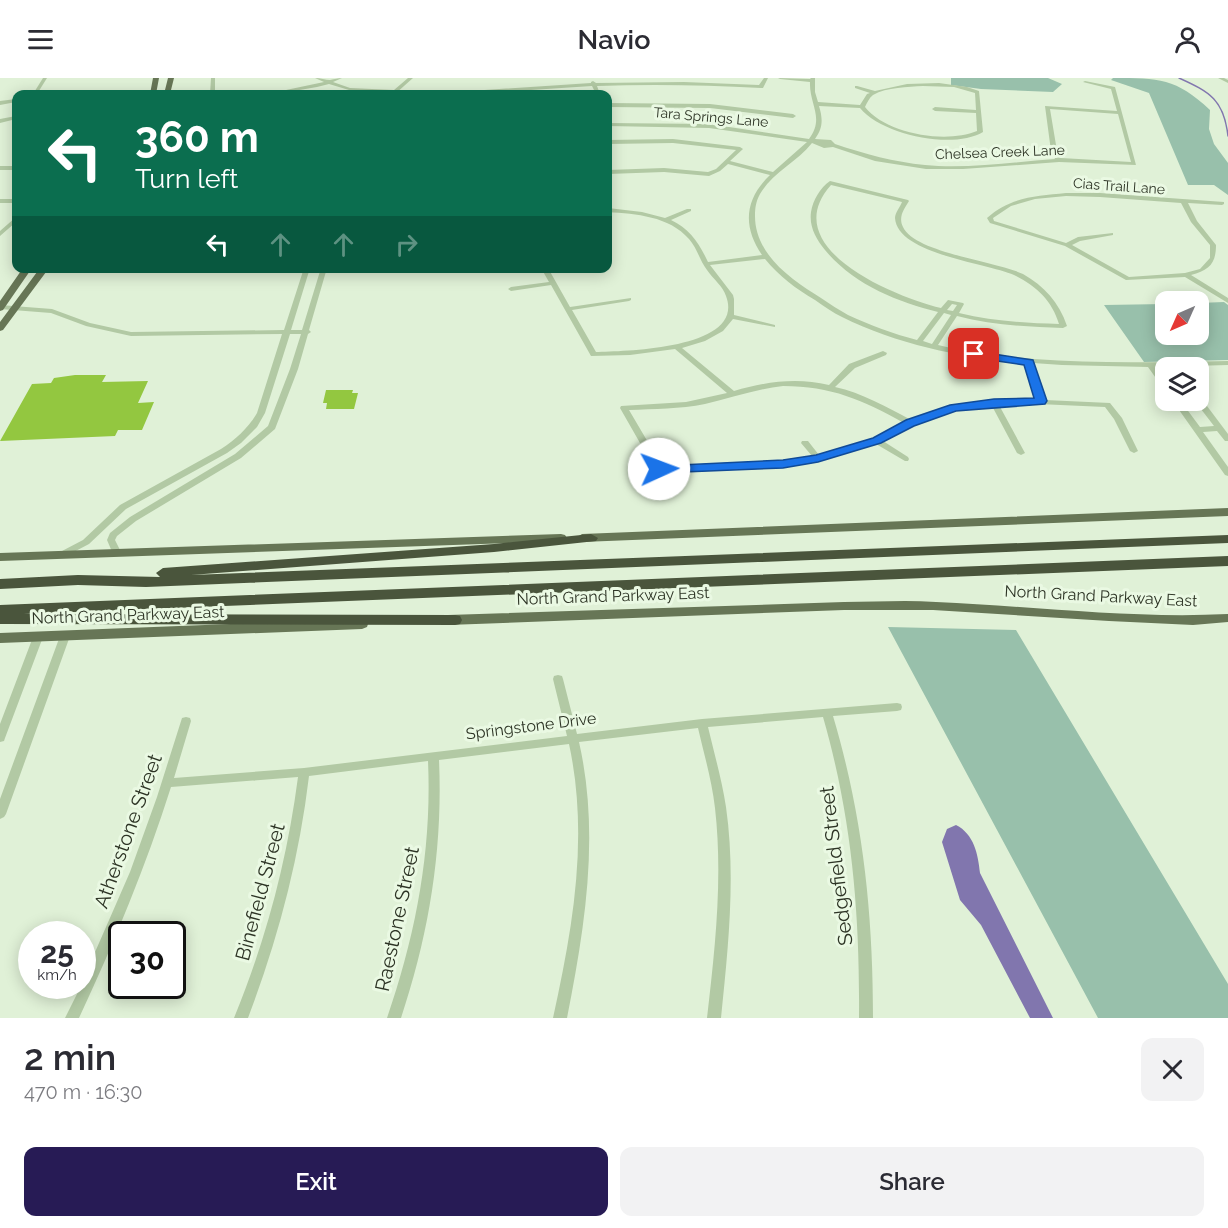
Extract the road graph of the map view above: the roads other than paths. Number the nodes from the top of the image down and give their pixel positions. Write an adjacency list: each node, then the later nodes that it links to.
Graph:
1 (316, 78): 11 (street)
2 (340, 78): 11 (street)
3 (411, 78): 15 (street)
4 (766, 78): 8 (street)
5 (780, 78): 7 (street)
6 (1220, 78): 10 (street)
7 (812, 79): 19 (street)
8 (593, 82): 16 (street); 17 (street)
9 (1085, 82): 24 (street)
10 (1228, 82)
11 (329, 83): 13 (street); 14 (street)
12 (857, 87): 18 (street)
13 (291, 90)
14 (360, 90)
15 (398, 90)
16 (500, 90)
17 (596, 90)
18 (873, 92): 21 (street); 23 (street)
19 (818, 104): 21 (street); 27 (street)
20 (612, 105): 25 (street)
21 (862, 105): 23 (street)
22 (934, 109): 23 (street)
23 (978, 112)
24 (1120, 112): 29 (street); 29 (street, Chelsea Creek Lane)
25 (793, 116)
26 (612, 124): 27 (street, Tara Springs Lane)
27 (812, 141): 29 (street, Chelsea Creek Lane); 32 (street)
28 (612, 142): 30 (street)
29 (1059, 160)
30 (727, 162): 31 (street); 32 (street)
31 (612, 172)
32 (774, 174): 44 (street)
33 (0, 201): 34 (street)
34 (12, 201)
35 (1184, 202): 36 (street, Cias Trail Lane); 43 (street, Cias Trail Lane); 51 (street)
36 (1222, 203)
37 (689, 210): 39 (street)
38 (612, 211): 39 (street)
39 (666, 220): 45 (street)
40 (12, 223): 41 (street)
41 (0, 234)
42 (1111, 234): 43 (street)
43 (1067, 245): 51 (street)
44 (766, 257): 45 (street); 68 (street)
45 (706, 264): 63 (street)
46 (24, 273): 59 (main road)
47 (42, 273): 58 (main road)
48 (306, 273): 52 (street)
49 (323, 273): 53 (street)
50 (547, 273): 54 (street)
51 (1186, 275): 57 (street)
52 (305, 280): 53 (street); 66 (street)
53 (321, 281): 67 (street)
54 (552, 283): 55 (street); 60 (street)
55 (511, 289)
56 (629, 299): 60 (street)
57 (1228, 301)
58 (18, 307): 59 (street); 65 (main road); 66 (street)
59 (0, 308)
60 (568, 309): 70 (street)
61 (942, 311): 62 (street); 62 (street); 62 (street); 68 (street)
62 (956, 315): 69 (street)
63 (731, 316): 64 (street); 70 (street)
64 (772, 326)
65 (0, 328)
66 (289, 332): 67 (street); 99 (street)
67 (307, 332): 98 (street)
68 (919, 342): 69 (street)
69 (934, 346): 72 (street)
70 (677, 347): 79 (street)
71 (883, 353): 78 (street)
72 (1029, 362): 74 (street); 80 (street)
73 (1228, 363): 76 (street)
74 (1150, 364): 75 (street); 77 (street)
75 (1155, 364)
76 (1209, 364)
77 (1155, 371)
78 (831, 387): 79 (street); 84 (street)
79 (732, 394): 92 (street)
80 (1041, 401): 81 (street); 90 (street)
81 (994, 402): 84 (street); 91 (street)
82 (1184, 411): 86 (street)
83 (1207, 411): 85 (street)
84 (910, 423): 88 (street)
85 (1220, 428): 86 (street); 87 (street)
86 (1197, 430): 94 (street)
87 (1228, 439)
88 (877, 441): 92 (street); 93 (street)
89 (805, 443): 92 (street)
90 (1134, 451)
91 (1021, 453)
92 (818, 459)
93 (905, 459)
94 (1228, 473)
95 (1228, 512): 96 (main road)
96 (591, 538): 98 (main road); 102 (highway)
97 (1228, 539): 102 (highway, North Grand Parkway East)
98 (116, 552): 99 (main road)
99 (65, 553): 100 (main road)
100 (0, 557)
101 (1228, 561): 104 (highway, North Grand Parkway East)
102 (78, 580): 103 (highway, North Grand Parkway East)
103 (0, 584)
104 (0, 610)
105 (1228, 618): 107 (main road, North Grand Parkway East)
106 (0, 619): 107 (highway)
107 (455, 620): 108 (main road, North Grand Parkway East)
108 (65, 636): 109 (main road, North Grand Parkway East); 121 (street)
109 (38, 637): 110 (main road, North Grand Parkway East); 116 (street)
110 (0, 638)
111 (558, 679): 117 (street)
112 (897, 707): 113 (street, Springstone Drive)
113 (827, 712): 115 (street, Springstone Drive); 127 (street, Sedgefield Street)
114 (186, 721): 120 (street, Atherstone Street)
115 (702, 723): 117 (street, Springstone Drive); 126 (street)
116 (0, 738)
117 (571, 738): 118 (street, Springstone Drive); 125 (street)
118 (433, 755): 119 (street, Springstone Drive); 124 (street, Raestone Street)
119 (304, 772): 120 (street, Springstone Drive); 123 (street, Binefield Street)
120 (168, 783): 122 (street, Atherstone Street)
121 (0, 814)
122 (72, 1018)
123 (241, 1018)
124 (394, 1018)
125 (560, 1018)
126 (714, 1018)
127 (866, 1018)

